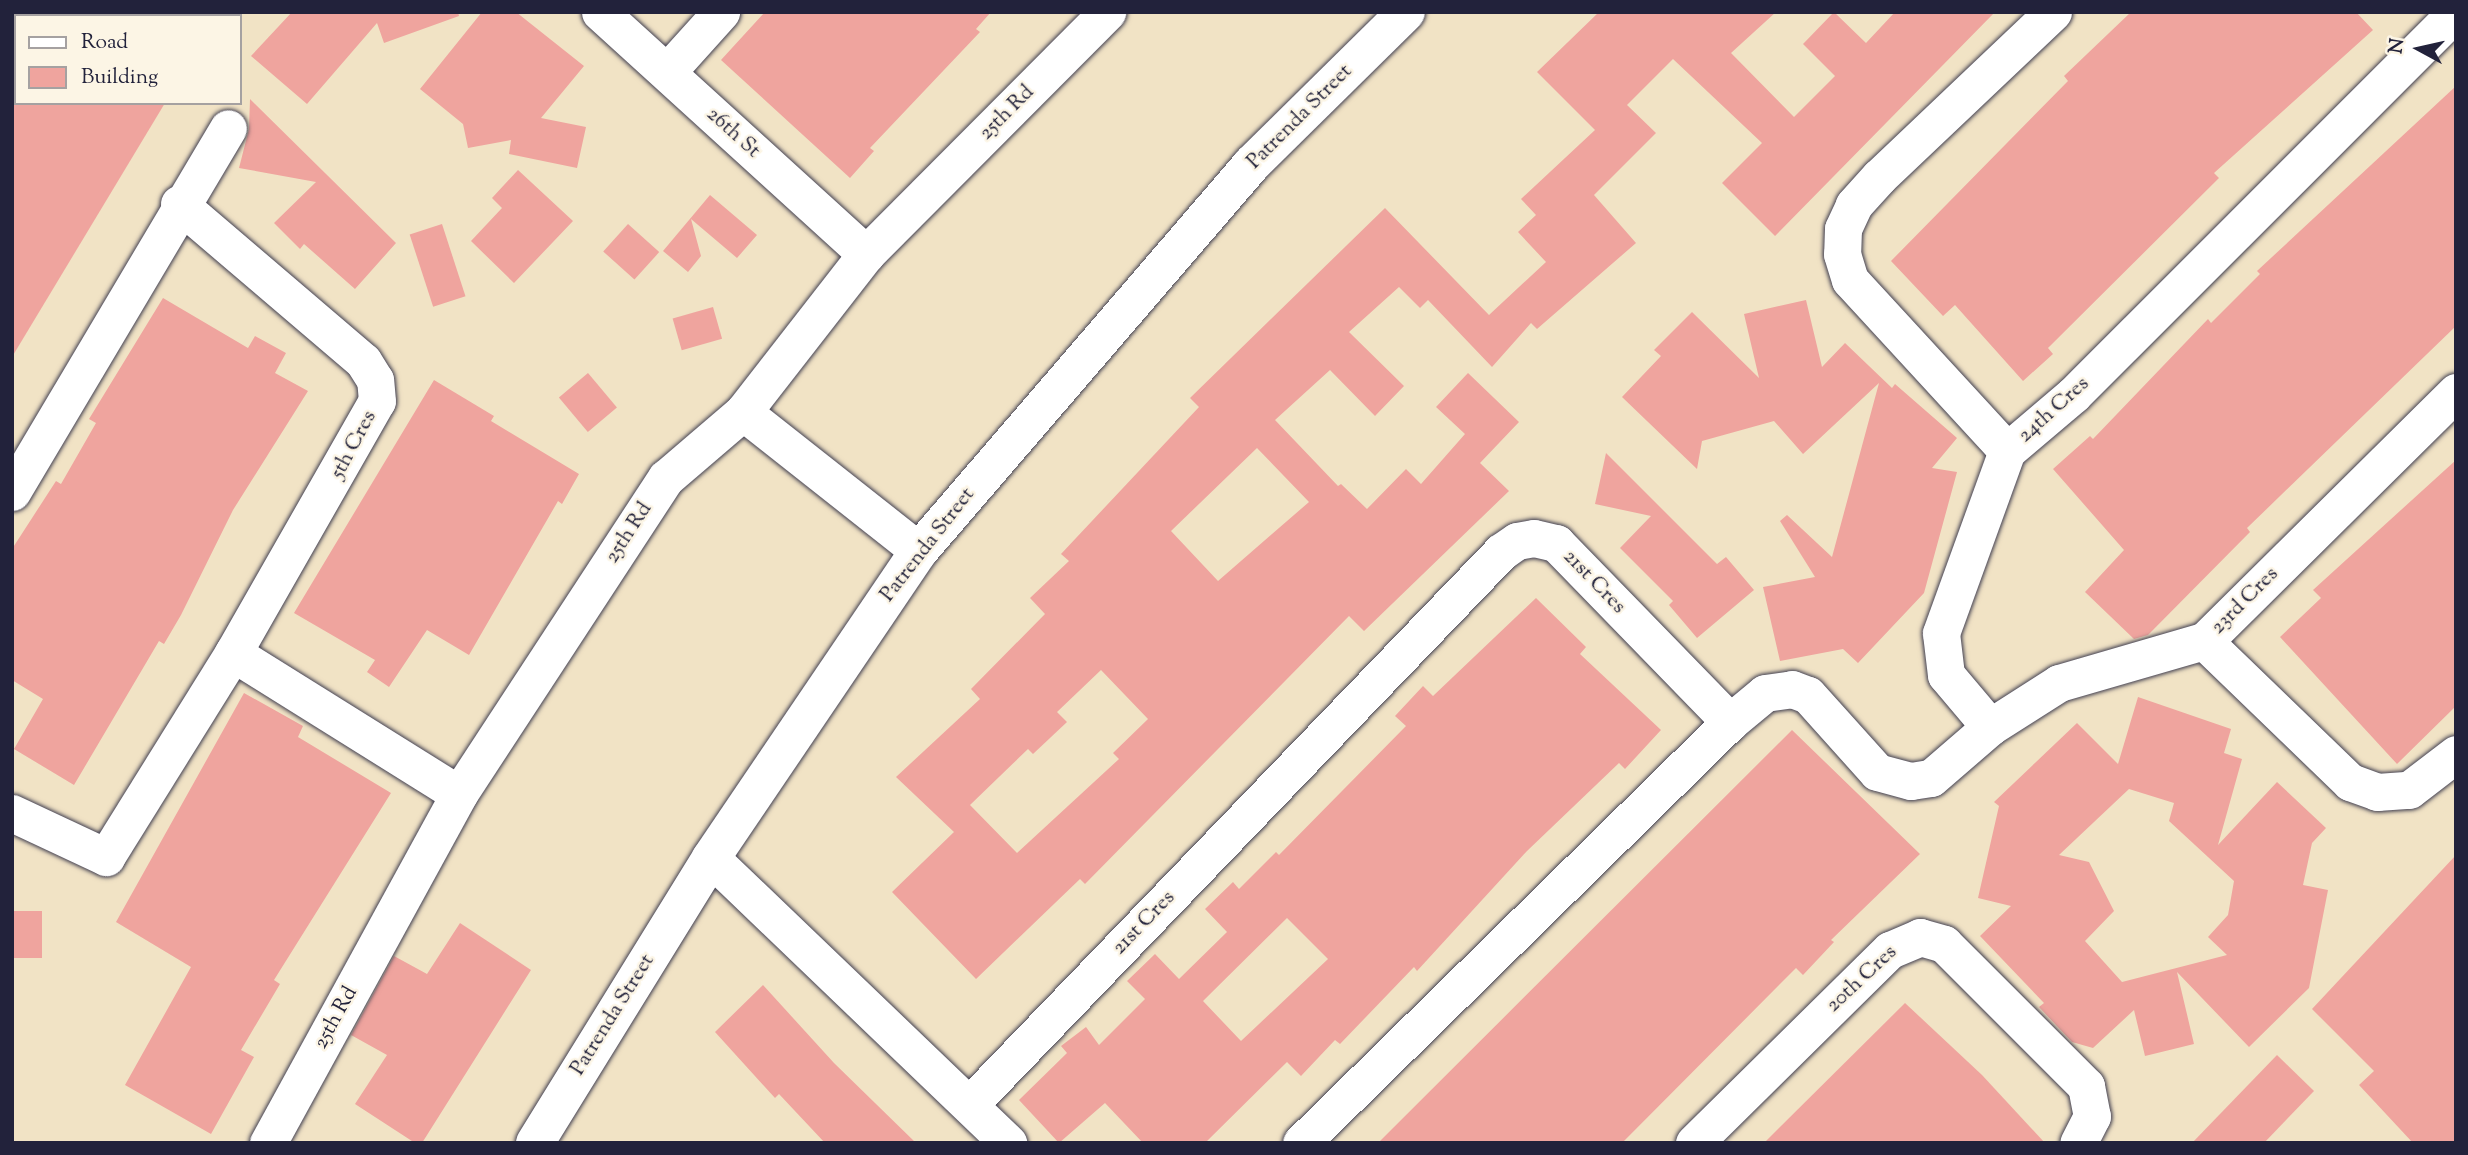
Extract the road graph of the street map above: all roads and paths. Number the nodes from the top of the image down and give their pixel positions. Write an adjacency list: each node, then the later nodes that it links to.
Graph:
1 (600, 12): 7 (street, 26th St)
2 (721, 12): 7 (street)
3 (1107, 12): 10 (street, 25th Rd)
4 (1406, 12): 15 (street, Patrenda Street)
5 (2053, 12): 13 (street, 24th Cres)
6 (2456, 12): 13 (street, 24th Cres)
7 (667, 72): 10 (street, 26th St)
8 (228, 128): 9 (street)
9 (179, 204): 14 (street); 17 (street, 5th Cres)
10 (866, 254): 12 (street, 25th Rd)
11 (2456, 392): 16 (street, 23rd Cres)
12 (743, 412): 15 (street); 21 (street, 25th Rd)
13 (2007, 451): 19 (street)
14 (12, 492)
15 (919, 551): 23 (street, Patrenda Street)
16 (2204, 641): 19 (street); 20 (street, 23rd Cres)
17 (233, 653): 21 (street); 22 (street, 5th Cres)
18 (1730, 722): 19 (street); 24 (street, 21st Cres); 28 (street)
19 (1990, 727)
20 (2456, 754)
21 (459, 794): 25 (street, 25th Rd)
22 (12, 813)
23 (711, 858): 24 (street); 26 (street, Patrenda Street)
24 (971, 1103): 27 (street)
25 (268, 1143)
26 (536, 1143)
27 (1008, 1143)
28 (1301, 1143)
29 (1693, 1143): 30 (street, 20th Cres)
30 (2078, 1143)

